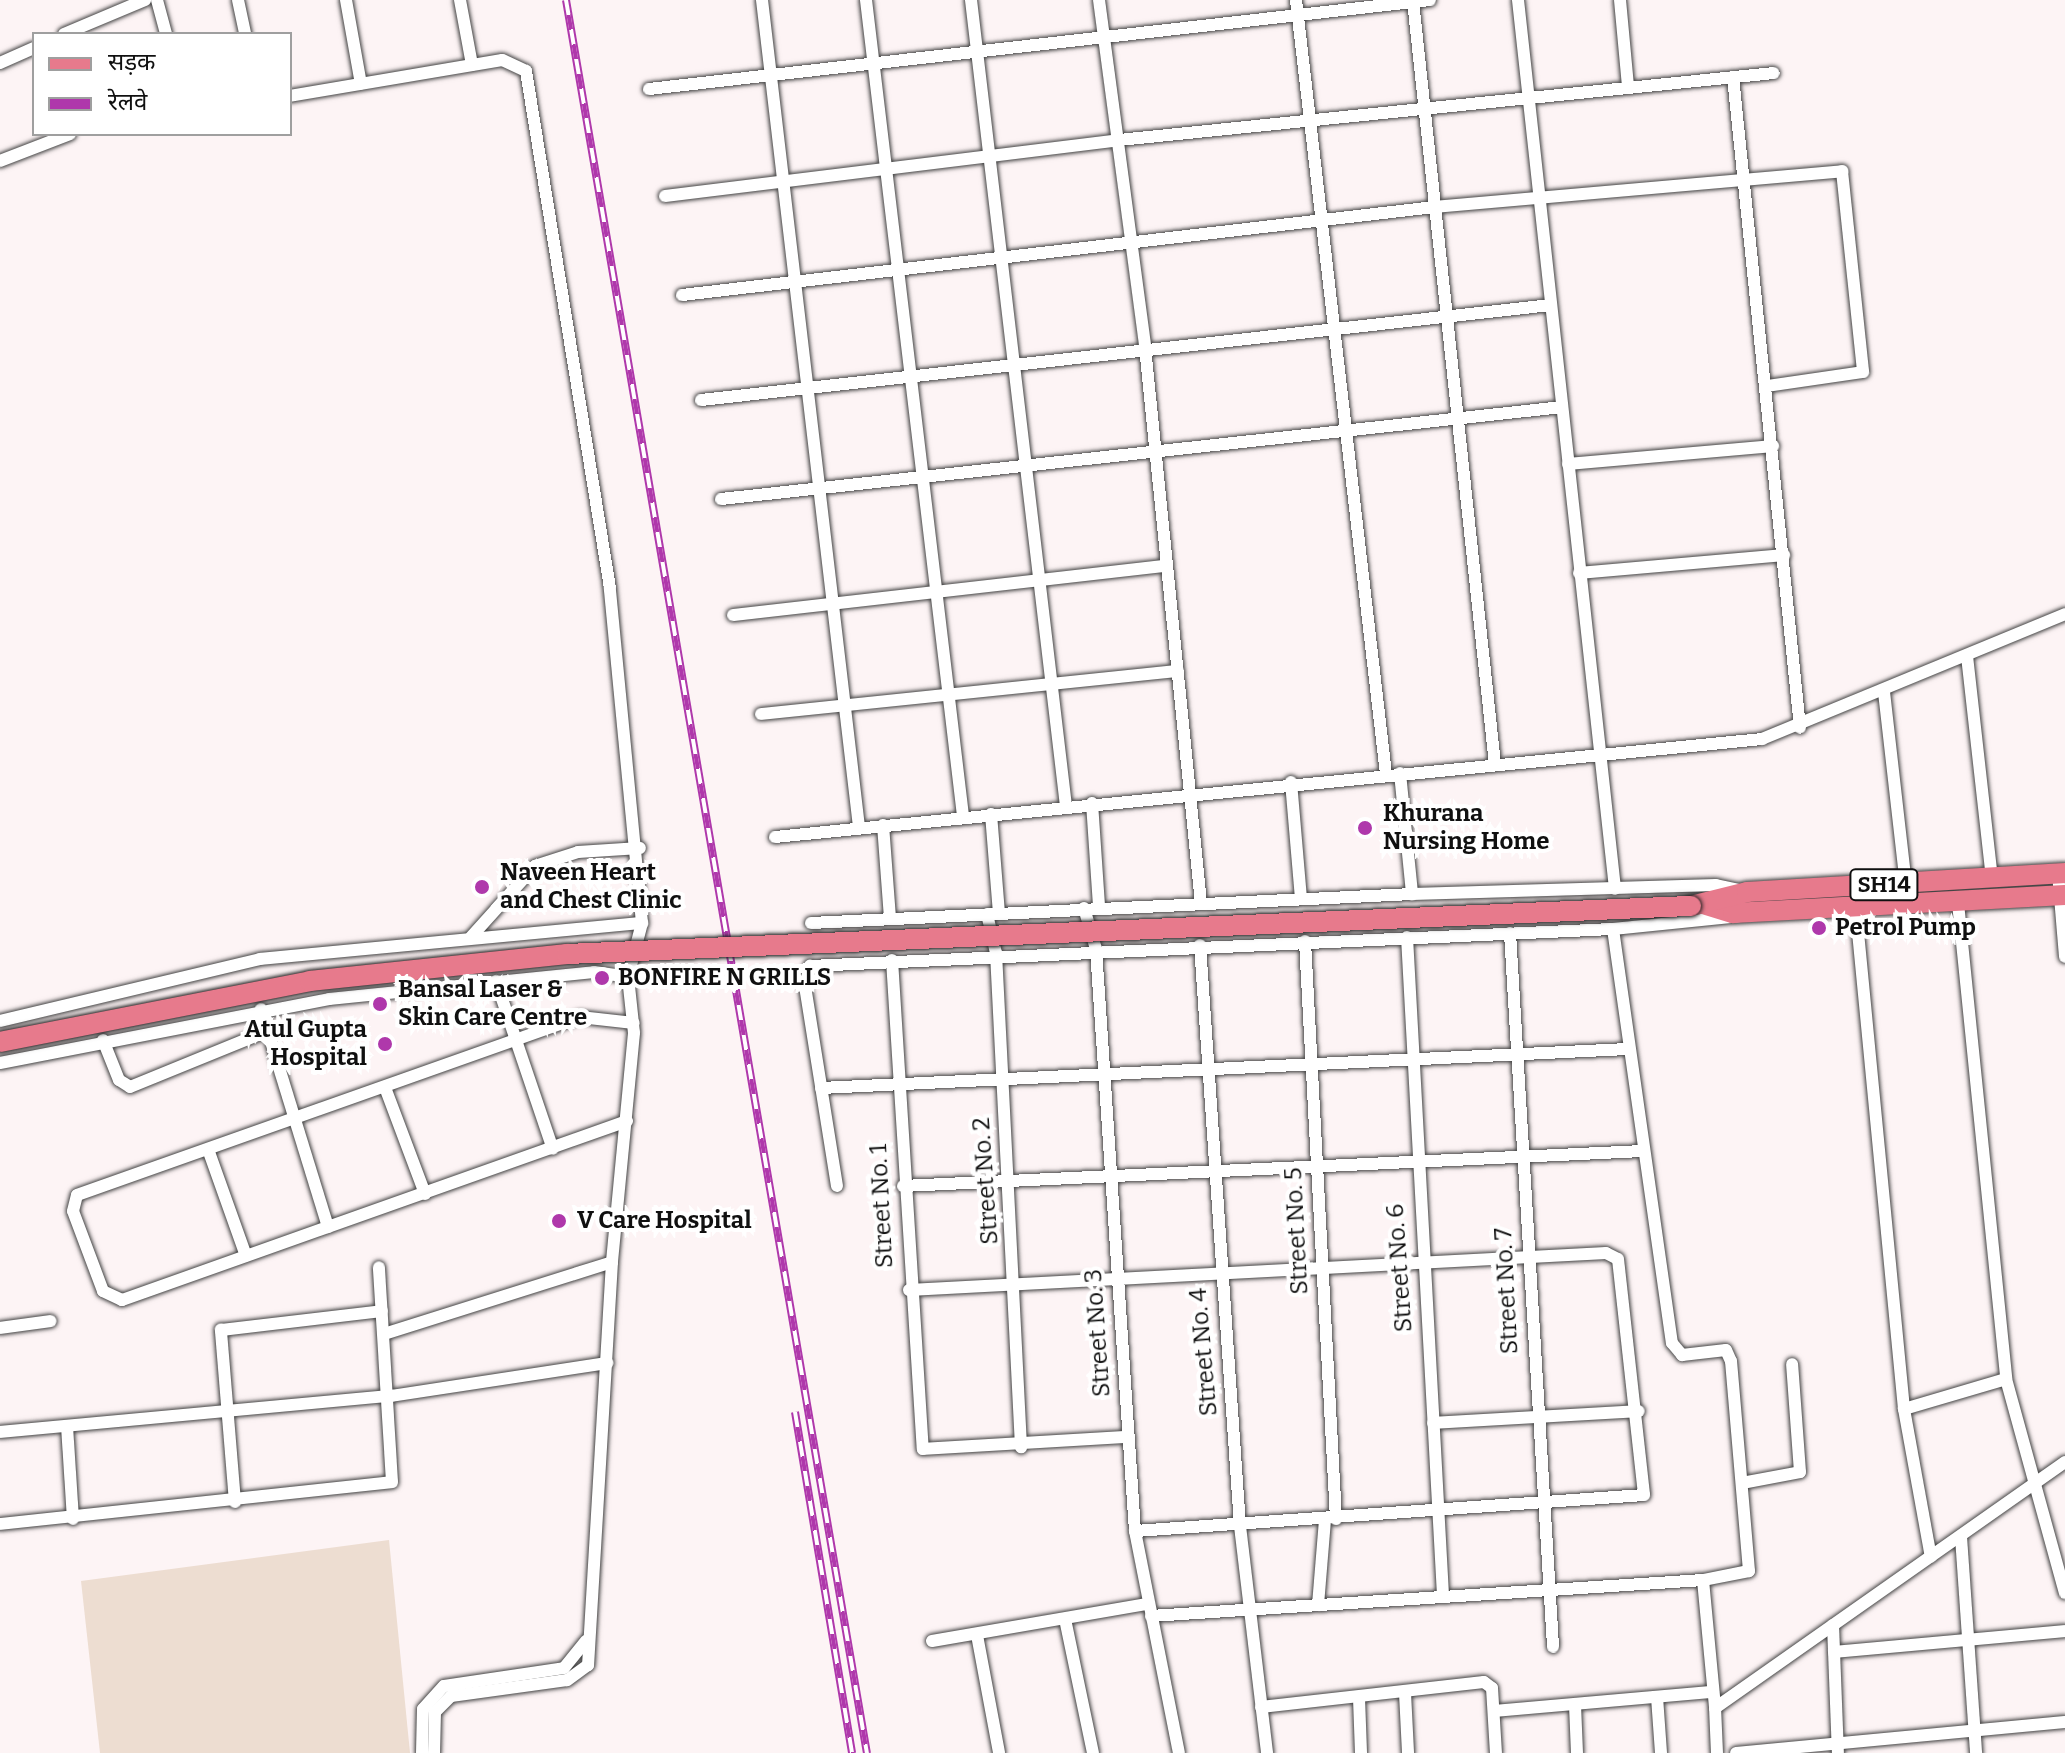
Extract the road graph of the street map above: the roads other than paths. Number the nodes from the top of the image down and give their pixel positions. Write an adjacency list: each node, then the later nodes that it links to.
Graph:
1 (104, 0): 16 (street)
2 (145, 0): 16 (street)
3 (157, 0): 18 (street)
4 (238, 0): 19 (street)
5 (346, 0): 29 (street)
6 (460, 0): 25 (street)
7 (762, 0): 26 (street)
8 (866, 0): 23 (street)
9 (971, 0): 22 (street)
10 (1099, 0): 20 (street)
11 (1430, 0): 14 (street)
12 (1518, 0): 33 (street)
13 (1620, 0): 30 (street)
14 (1413, 1): 15 (street); 34 (street)
15 (1297, 7): 20 (street); 35 (street)
16 (107, 15): 17 (street)
17 (69, 32)
18 (165, 32)
19 (245, 32)
20 (1102, 36): 22 (street); 37 (street)
21 (32, 49): 24 (street)
22 (977, 50): 23 (street); 38 (street)
23 (874, 62): 26 (street); 40 (street)
24 (0, 63)
25 (472, 65): 29 (street); 100 (street)
26 (772, 73): 31 (street); 42 (street)
27 (1774, 73): 28 (street)
28 (1733, 77): 30 (street); 41 (street)
29 (361, 84): 32 (street)
30 (1628, 87): 33 (street)
31 (649, 89)
32 (292, 96)
33 (1526, 97): 34 (street); 44 (street)
34 (1424, 107): 35 (street); 45 (street)
35 (1310, 120): 37 (street); 46 (street)
36 (65, 136): 39 (street)
37 (1119, 140): 38 (street); 47 (street)
38 (990, 157): 40 (street); 48 (street)
39 (0, 161)
40 (888, 170): 42 (street); 49 (street)
41 (1745, 177): 44 (street); 59 (street); 59 (street)
42 (784, 181): 43 (street); 50 (street)
43 (665, 196)
44 (1537, 197): 45 (street); 52 (street)
45 (1434, 207): 46 (street); 53 (street)
46 (1322, 222): 47 (street); 54 (street)
47 (1133, 246): 48 (street); 55 (street)
48 (1002, 260): 49 (street); 56 (street)
49 (900, 271): 50 (street); 57 (street)
50 (797, 284): 51 (street); 58 (street)
51 (682, 295)
52 (1551, 305): 53 (street); 61 (street)
53 (1446, 315): 54 (street); 62 (street)
54 (1333, 329): 55 (street); 63 (street)
55 (1145, 347): 56 (street); 65 (street)
56 (1014, 362): 57 (street); 67 (street)
57 (911, 374): 58 (street); 68 (street)
58 (810, 384): 60 (street); 69 (street)
59 (1767, 386): 64 (street)
60 (701, 400)
61 (1562, 407): 62 (street); 66 (street)
62 (1457, 418): 63 (street); 88 (street)
63 (1346, 431): 65 (street); 90 (street)
64 (1773, 446): 66 (street); 71 (street)
65 (1154, 451): 67 (street); 72 (street)
66 (1568, 464): 73 (street)
67 (1026, 465): 68 (street); 74 (street)
68 (923, 476): 69 (street); 75 (street)
69 (823, 486): 70 (street); 76 (street)
70 (721, 499)
71 (1784, 555): 73 (street); 86 (street)
72 (1166, 566): 74 (street); 80 (street)
73 (1579, 573): 87 (street)
74 (1039, 580): 75 (street); 81 (street)
75 (938, 592): 76 (street); 83 (street)
76 (835, 602): 78 (street); 84 (street)
77 (2065, 614): 79 (street)
78 (733, 615)
79 (1967, 656): 82 (street); 102 (street)
80 (1178, 671): 81 (street); 92 (street)
81 (1051, 684): 83 (street); 94 (street)
82 (1884, 692): 86 (street); 103 (street)
83 (949, 694): 84 (street); 96 (street)
84 (845, 706): 85 (street); 98 (street)
85 (761, 714)
86 (1800, 728): 87 (street)
87 (1600, 755): 88 (street); 105 (street)
88 (1495, 765): 89 (street)
89 (1400, 773): 90 (street); 106 (street)
90 (1386, 774): 91 (street)
91 (1291, 782): 92 (street); 108 (street)
92 (1191, 791): 93 (street); 110 (street)
93 (1092, 803): 94 (street); 112 (street)
94 (1066, 806): 95 (street)
95 (991, 814): 96 (street); 115 (street, Street No. 2)
96 (963, 816): 97 (street)
97 (883, 825): 98 (street); 116 (street)
98 (859, 827): 99 (street)
99 (775, 837)
100 (640, 848): 117 (street); 121 (street)
101 (2062, 873): 102 (main road, SH14); 107 (street)
102 (1992, 878): 103 (main road, SH14)
103 (1906, 884): 104 (main road, SH14)
104 (1853, 887): 109 (main road, SH14); 114 (street)
105 (1615, 889): 106 (street); 109 (street)
106 (1412, 894): 108 (street)
107 (2063, 896): 111 (main road, SH14); 127 (street)
108 (1301, 898): 110 (street)
109 (1748, 902): 114 (main road, SH14); 119 (street); 137 (main road, SH14, bridge)
110 (1201, 903): 112 (street)
111 (1958, 903): 114 (main road, SH14); 180 (street)
112 (1099, 907): 113 (street)
113 (1084, 908): 115 (street); 125 (street, Street No. 3)
114 (1855, 908): 183 (street)
115 (993, 913): 116 (street); 126 (street, Street No. 2)
116 (890, 919): 118 (street)
117 (642, 923): 121 (street); 129 (street)
118 (811, 923)
119 (1613, 929): 120 (street); 138 (street)
120 (1510, 933): 122 (street); 139 (street, Street No. 7)
121 (471, 937): 132 (street)
122 (1407, 937): 123 (street); 140 (street, Street No. 6)
123 (1305, 941): 124 (street); 142 (street, Street No. 5)
124 (1200, 945): 125 (street); 143 (street, Street No. 4)
125 (1096, 949): 126 (street); 144 (street, Street No. 3)
126 (996, 953): 128 (street); 145 (street, Street No. 2)
127 (2065, 957)
128 (892, 960): 146 (street, Street No. 1); 147 (street)
129 (628, 977): 130 (street); 133 (street)
130 (496, 981): 131 (street); 136 (street)
131 (261, 1009): 134 (street); 135 (street)
132 (0, 1021)
133 (634, 1023): 136 (street); 149 (street)
134 (267, 1031): 135 (street); 150 (street)
135 (103, 1040): 141 (street)
136 (514, 1041): 148 (street); 151 (street)
137 (0, 1042)
138 (1626, 1049): 139 (street); 152 (street)
139 (1516, 1055): 140 (street); 154 (street, Street No. 7)
140 (1412, 1060): 142 (street); 155 (street, Street No. 6)
141 (0, 1063)
142 (1311, 1065): 143 (street); 156 (street, Street No. 5)
143 (1207, 1070): 144 (street); 157 (street, Street No. 4)
144 (1104, 1074): 145 (street); 158 (street, Street No. 3)
145 (1002, 1078): 146 (street); 159 (street, Street No. 2)
146 (898, 1085): 147 (street); 161 (street, Street No. 1)
147 (821, 1088): 160 (street)
148 (386, 1090): 150 (street); 162 (street)
149 (627, 1121): 151 (street); 166 (street)
150 (294, 1124): 153 (street); 163 (street)
151 (553, 1149): 162 (street)
152 (1642, 1151): 154 (street); 193 (street)
153 (209, 1152): 164 (street); 164 (street)
154 (1521, 1157): 155 (street); 165 (street, Street No. 7)
155 (1416, 1161): 156 (street); 167 (street, Street No. 6)
156 (1316, 1166): 157 (street); 169 (street, Street No. 5)
157 (1213, 1170): 158 (street); 170 (street, Street No. 4)
158 (1110, 1175): 159 (street); 171 (street, Street No. 3)
159 (1008, 1180): 161 (street); 172 (street, Street No. 2)
160 (837, 1186)
161 (903, 1186): 173 (street, Street No. 1)
162 (425, 1194): 163 (street)
163 (328, 1227): 164 (street)
164 (246, 1256)
165 (1528, 1257): 167 (street); 184 (street); 185 (street, Street No. 7)
166 (612, 1262): 177 (street); 178 (street)
167 (1422, 1264): 169 (street); 186 (street, Street No. 6)
168 (379, 1267): 174 (street)
169 (1321, 1269): 170 (street); 198 (street, Street No. 5)
170 (1220, 1273): 171 (street); 200 (street, Street No. 4)
171 (1116, 1280): 172 (street); 189 (street, Street No. 3)
172 (1015, 1285): 173 (street); 190 (street, Street No. 2)
173 (909, 1290): 190 (street, Street No. 1)
174 (382, 1311): 177 (street); 182 (street)
175 (51, 1321): 176 (street)
176 (0, 1328)
177 (384, 1334): 181 (street)
178 (607, 1363): 181 (street); 219 (street)
179 (1792, 1364): 193 (street)
180 (2006, 1379): 183 (street); 192 (street)
181 (391, 1396): 182 (street); 194 (street)
182 (229, 1409): 187 (street); 194 (street)
183 (1904, 1409): 203 (street)
184 (1639, 1411): 185 (street); 195 (street)
185 (1534, 1416): 186 (street); 195 (street, Street No. 7)
186 (1433, 1423): 196 (street, Street No. 6)
187 (67, 1426): 188 (street); 197 (street)
188 (0, 1432)
189 (1127, 1437): 190 (street); 201 (street, Street No. 3)
190 (1021, 1447)
191 (2065, 1462): 192 (street)
192 (2034, 1481): 202 (street); 206 (street)
193 (1742, 1483): 204 (street)
194 (235, 1502): 197 (street)
195 (1541, 1502): 196 (street); 205 (street, Street No. 7)
196 (1438, 1509): 198 (street); 207 (street, Street No. 6)
197 (73, 1519): 199 (street)
198 (1330, 1519): 200 (street); 208 (street, Street No. 5)
199 (0, 1524)
200 (1240, 1526): 201 (street); 210 (street, Street No. 4)
201 (1135, 1531): 209 (street, Street No. 3)
202 (1961, 1537): 203 (street); 216 (street)
203 (1931, 1557): 212 (street)
204 (1703, 1580): 205 (street); 220 (street)
205 (1548, 1590): 207 (street); 217 (street, Street No. 7)
206 (2065, 1593)
207 (1443, 1596): 208 (street)
208 (1318, 1605): 210 (street)
209 (1148, 1610): 210 (street); 211 (street); 235 (street, Street No. 3)
210 (1248, 1610): 225 (street, Street No. 4)
211 (1065, 1619): 214 (street); 234 (street)
212 (1833, 1625): 218 (street); 226 (street)
213 (2065, 1631): 216 (street)
214 (977, 1635): 215 (street); 233 (street)
215 (932, 1641)
216 (1967, 1641): 218 (street); 229 (street)
217 (1553, 1647)
218 (1834, 1652): 230 (street)
219 (459, 1685): 231 (street); 232 (street)
220 (1713, 1692): 222 (street); 226 (street)
221 (1405, 1693): 223 (street); 227 (street); 238 (street)
222 (1657, 1697): 224 (street); 241 (street)
223 (1359, 1698): 225 (street); 237 (street)
224 (1575, 1705): 227 (street); 240 (street)
225 (1261, 1707): 236 (street, Street No. 4)
226 (1715, 1708): 242 (street)
227 (1494, 1711): 239 (street)
228 (2065, 1722): 229 (street)
229 (1974, 1733): 230 (street); 244 (street)
230 (1838, 1749): 243 (street)
231 (422, 1753)
232 (434, 1753)
233 (999, 1753)
234 (1093, 1753)
235 (1179, 1753)
236 (1267, 1753)
237 (1361, 1753)
238 (1408, 1753)
239 (1496, 1753)
240 (1577, 1753)
241 (1661, 1753)
242 (1717, 1753)
243 (1736, 1753)
244 (1976, 1753)

